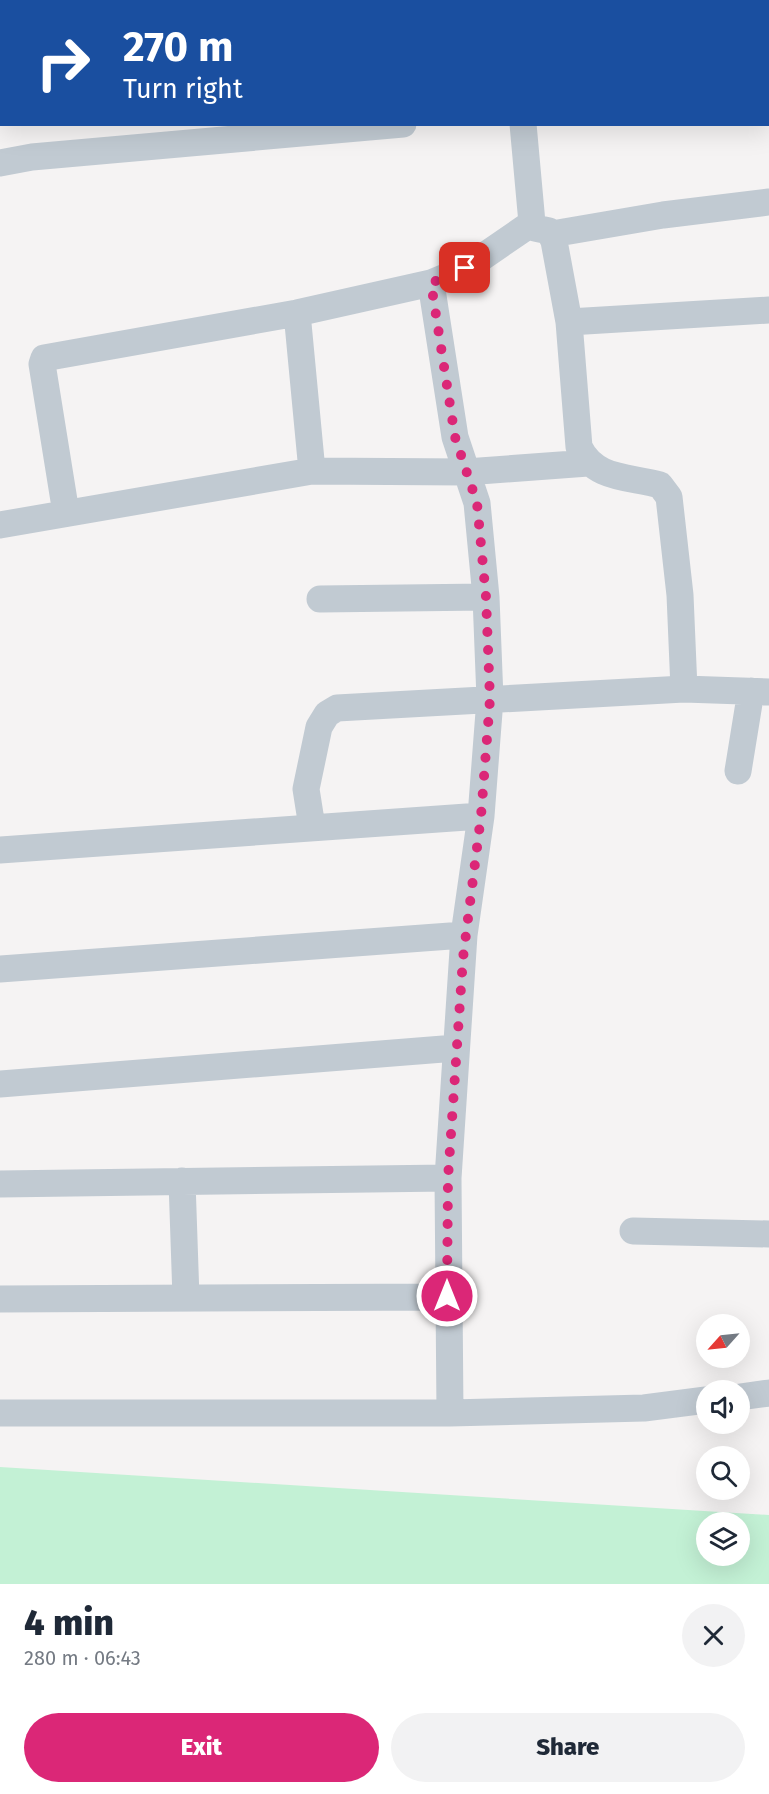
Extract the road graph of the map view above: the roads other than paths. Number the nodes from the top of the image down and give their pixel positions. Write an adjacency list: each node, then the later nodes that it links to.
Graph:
1 (357, 126): 3 (street)
2 (523, 126): 6 (street)
3 (243, 131): 4 (street)
4 (0, 163)
5 (769, 202): 6 (street)
6 (542, 229): 7 (street); 10 (street)
7 (431, 283): 9 (street); 13 (street)
8 (769, 310): 10 (street)
9 (297, 313): 12 (street); 14 (street)
10 (569, 322): 11 (street)
11 (588, 463): 13 (street); 18 (street)
12 (312, 471): 13 (street); 14 (street)
13 (466, 472): 16 (street)
14 (66, 513): 15 (street)
15 (0, 525)
16 (486, 597): 17 (street); 20 (street)
17 (321, 599)
18 (684, 689): 19 (street); 20 (street)
19 (760, 691): 21 (street)
20 (490, 699): 22 (street); 23 (street)
21 (738, 771)
22 (481, 816): 23 (street); 25 (street)
23 (312, 826): 24 (street)
24 (0, 850)
25 (464, 935): 26 (street); 27 (street)
26 (0, 969)
27 (456, 1048): 28 (street); 29 (street)
28 (0, 1084)
29 (448, 1178): 30 (street); 34 (street)
30 (182, 1181): 31 (street); 35 (street)
31 (0, 1184)
32 (633, 1231): 33 (street)
33 (769, 1234)
34 (447, 1296): 35 (street); 41 (street)
35 (186, 1298): 36 (street)
36 (0, 1299)
37 (769, 1393): 38 (street)
38 (750, 1395)
39 (696, 1401): 41 (street)
40 (0, 1413): 41 (street)
41 (450, 1413)

